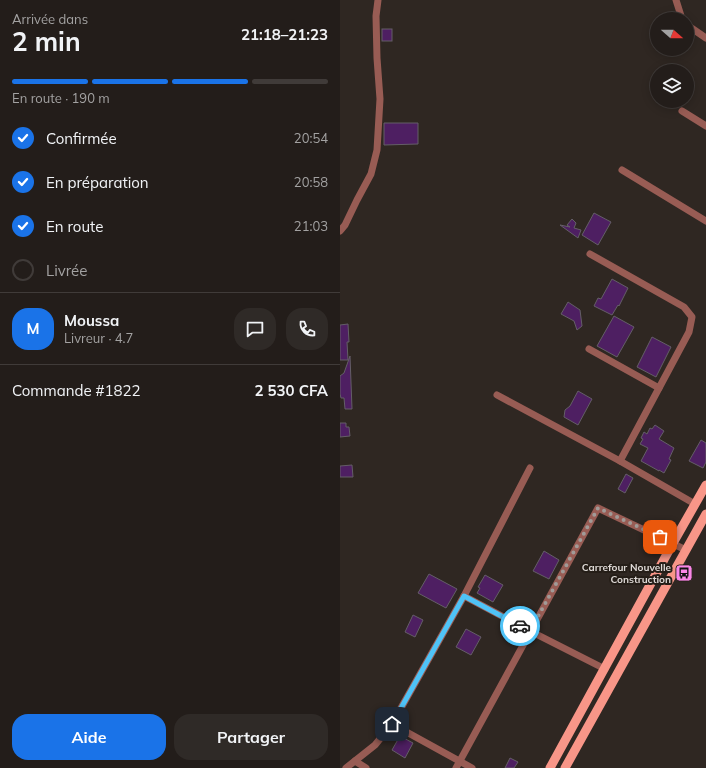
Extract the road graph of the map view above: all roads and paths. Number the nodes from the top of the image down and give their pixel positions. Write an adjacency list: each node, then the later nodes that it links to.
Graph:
1 (378, 0): 10 (street)
2 (677, 0): 3 (street)
3 (680, 12)
4 (694, 29): 5 (street)
5 (706, 38)
6 (682, 111): 7 (street)
7 (706, 126)
8 (622, 170): 9 (street)
9 (706, 221)
10 (340, 231)
11 (590, 254): 13 (street)
12 (589, 349): 13 (street)
13 (659, 388): 15 (street)
14 (496, 394): 15 (street)
15 (620, 460): 18 (street)
16 (530, 468): 22 (street)
17 (706, 485): 18 (main road)
18 (695, 504): 20 (main road)
19 (706, 514): 21 (main road)
20 (673, 543): 21 (street); 23 (street); 24 (main road)
21 (686, 550): 32 (main road)
22 (464, 596): 23 (street); 25 (street)
23 (530, 631): 24 (street); 27 (street)
24 (604, 669): 31 (main road)
25 (392, 724): 26 (street); 27 (street)
26 (355, 761): 28 (street); 29 (street)
27 (458, 765): 30 (street)
28 (346, 768)
29 (366, 768)
30 (472, 768)
31 (550, 768)
32 (565, 768)

